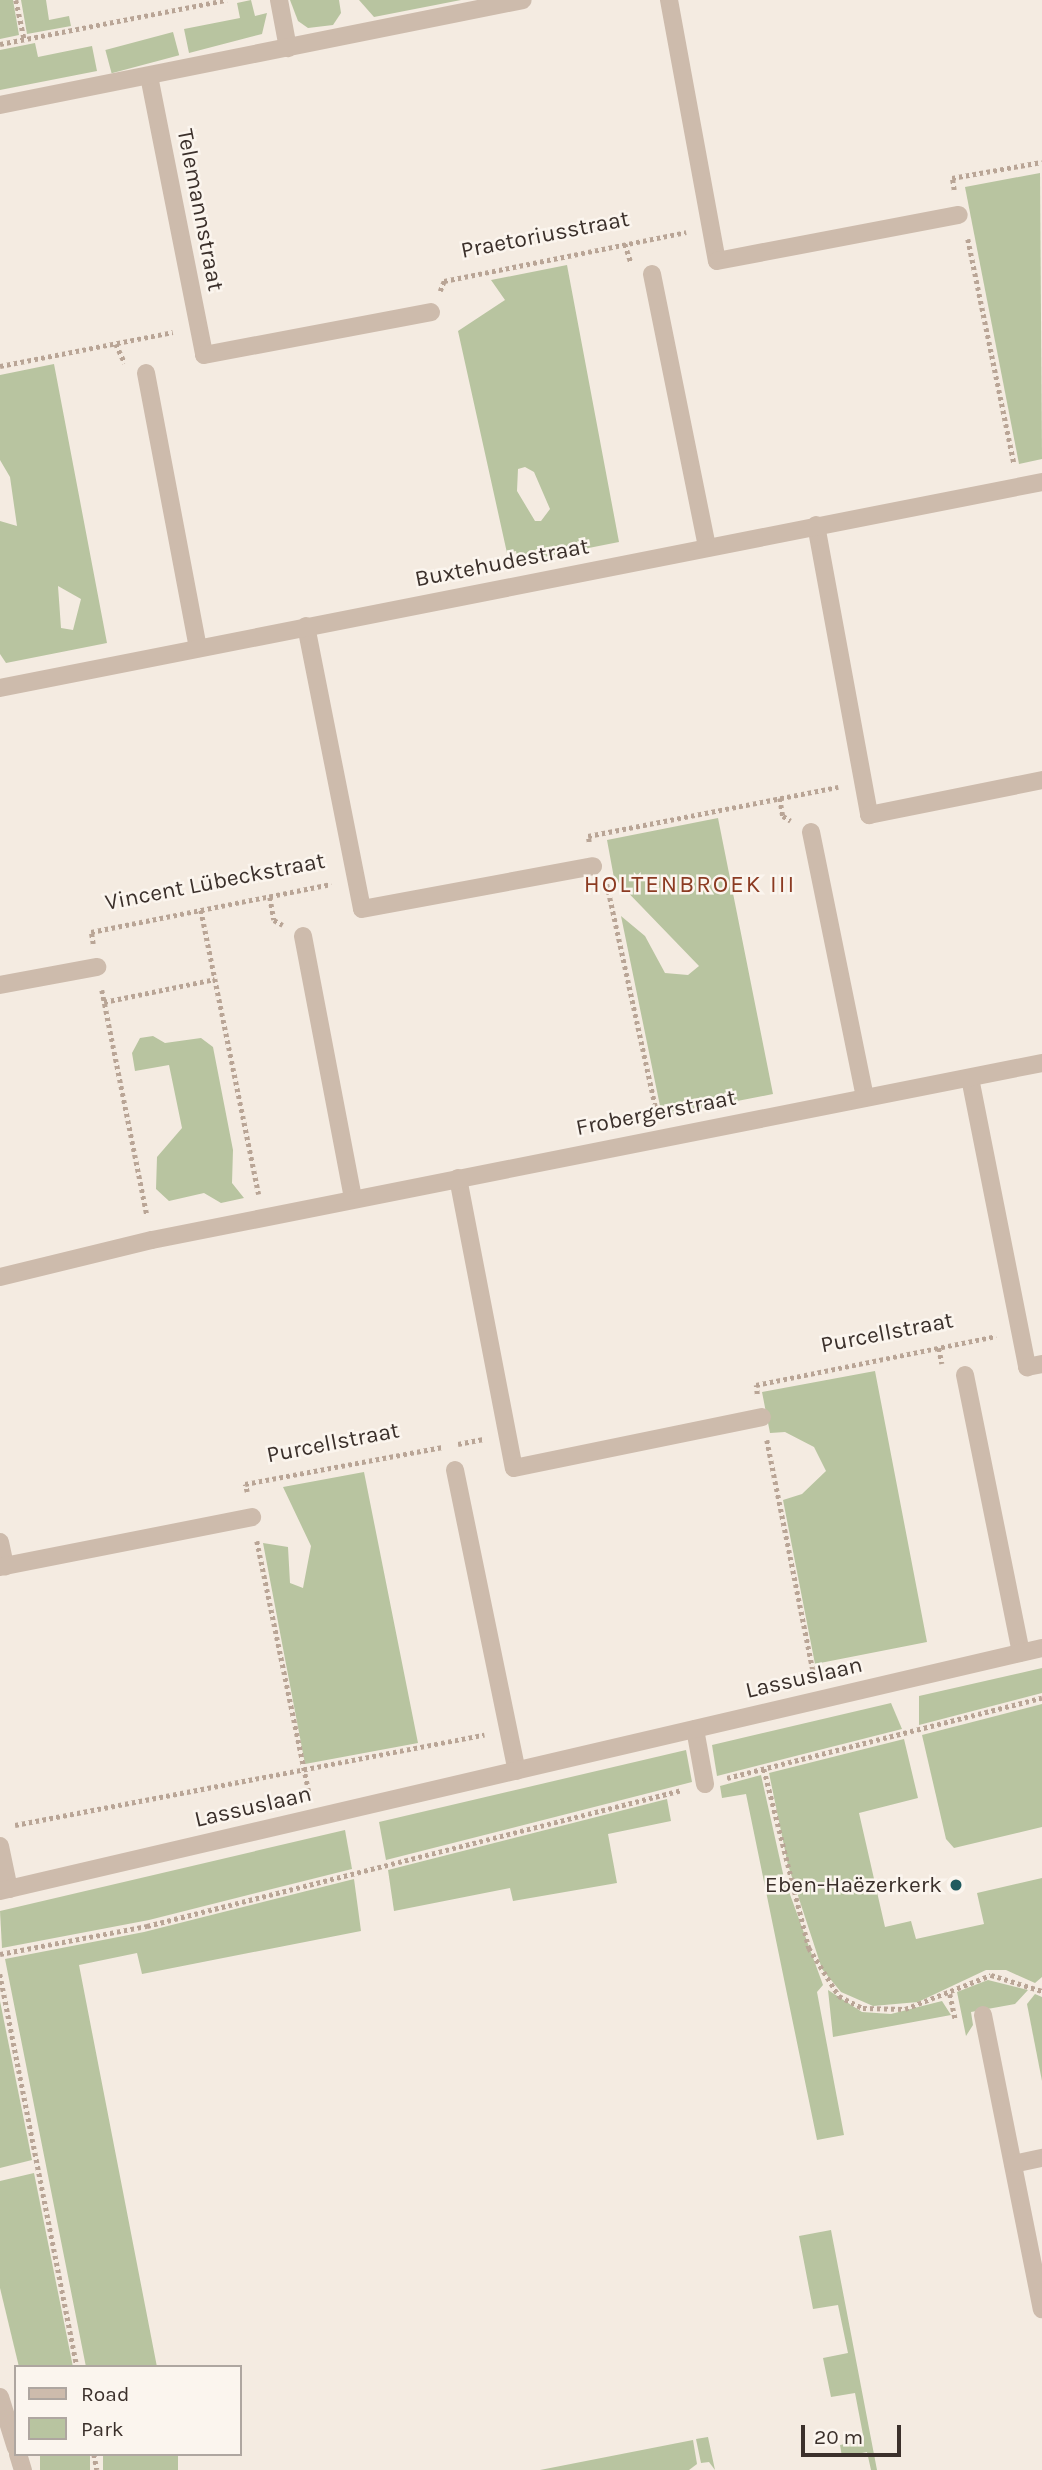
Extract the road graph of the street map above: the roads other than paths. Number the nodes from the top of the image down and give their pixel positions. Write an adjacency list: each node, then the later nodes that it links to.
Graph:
1 (279, 0): 4 (street)
2 (523, 0): 4 (street)
3 (669, 0): 7 (street)
4 (288, 48): 5 (street)
5 (149, 76): 6 (street); 9 (street, Telemannstraat)
6 (0, 104)
7 (959, 215)
8 (652, 274): 13 (street)
9 (431, 312)
10 (146, 373): 15 (street)
11 (1042, 482): 12 (street, Buxtehudestraat)
12 (816, 525): 13 (street, Buxtehudestraat); 17 (street)
13 (707, 547): 14 (street, Buxtehudestraat)
14 (306, 626): 15 (street, Buxtehudestraat); 19 (street)
15 (198, 647): 16 (street, Buxtehudestraat)
16 (0, 688)
17 (1042, 780)
18 (811, 832): 25 (street)
19 (593, 866)
20 (303, 936): 27 (street)
21 (97, 967): 22 (street)
22 (0, 985)
23 (1042, 1063): 24 (street, Frobergerstraat)
24 (970, 1078): 25 (street, Frobergerstraat); 29 (street)
25 (865, 1098): 26 (street, Frobergerstraat)
26 (458, 1178): 27 (street, Frobergerstraat); 31 (street)
27 (353, 1199): 28 (street, Frobergerstraat)
28 (0, 1277)
29 (1035, 1366)
30 (965, 1375): 37 (street)
31 (762, 1417)
32 (455, 1470): 39 (street)
33 (252, 1517): 35 (street)
34 (0, 1542): 35 (street)
35 (2, 1567)
36 (1042, 1648): 37 (street, Lassuslaan)
37 (1021, 1653): 38 (street, Lassuslaan)
38 (695, 1729): 39 (street, Lassuslaan); 40 (street)
39 (517, 1771): 42 (street, Lassuslaan)
40 (705, 1784)
41 (0, 1846): 42 (street)
42 (4, 1890)
43 (983, 2015): 45 (street)
44 (1042, 2158): 45 (street)
45 (1013, 2164): 46 (street)
46 (1042, 2309)
47 (0, 2397): 48 (street)
48 (14, 2442)

